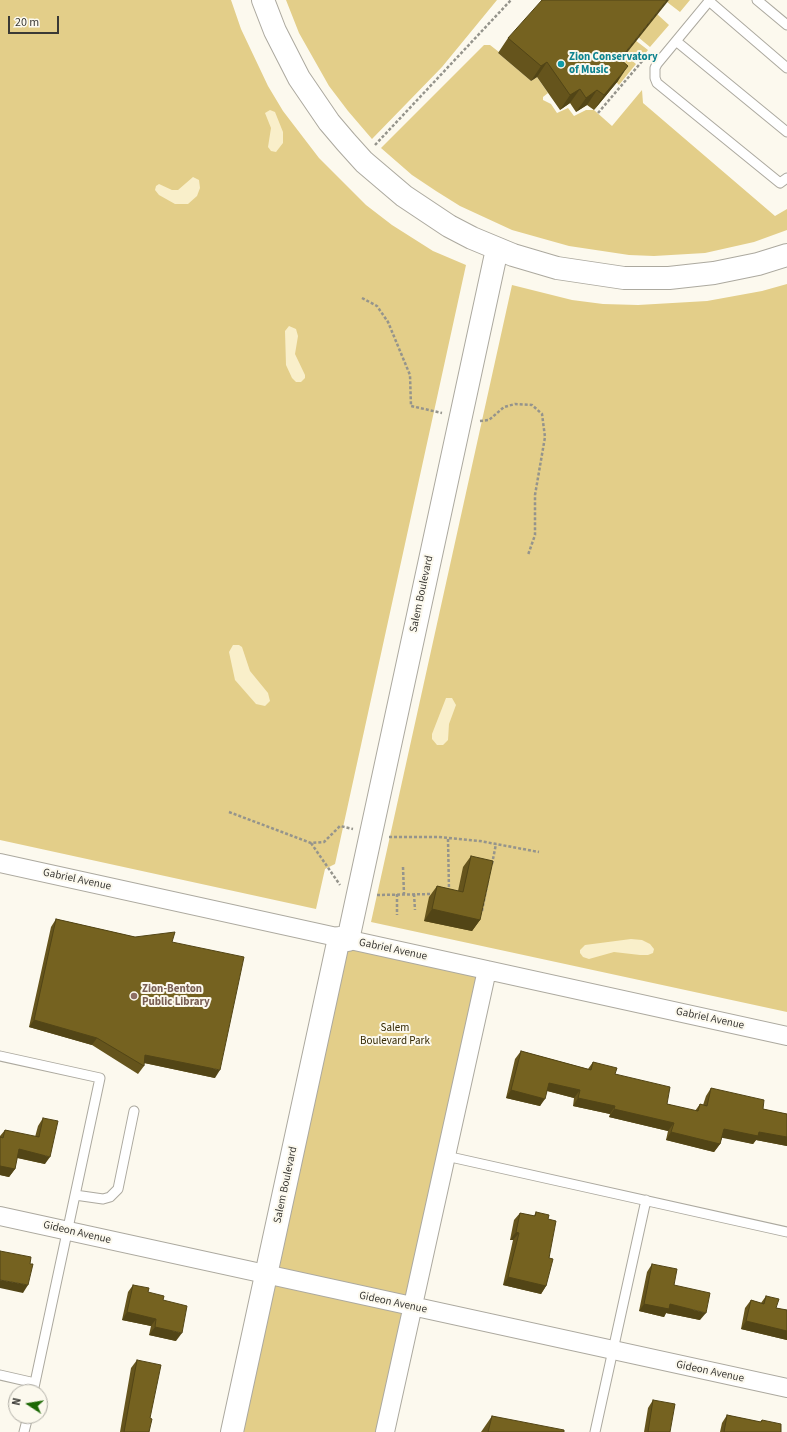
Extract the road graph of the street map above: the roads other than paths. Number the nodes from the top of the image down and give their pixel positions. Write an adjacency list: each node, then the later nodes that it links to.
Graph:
1 (263, 0): 9 (street)
2 (757, 0): 4 (lane)
3 (710, 1): 5 (lane); 6 (lane)
4 (787, 25)
5 (676, 41): 7 (lane); 8 (lane)
6 (787, 68)
7 (787, 132)
8 (785, 183)
9 (496, 249): 10 (street); 12 (street, Salem Boulevard)
10 (787, 254)
11 (0, 863): 12 (street, Gabriel Avenue)
12 (344, 939): 13 (street, Gabriel Avenue); 23 (street, Salem Boulevard)
13 (487, 970): 14 (street, Gabriel Avenue); 17 (street)
14 (787, 1036)
15 (0, 1056): 18 (lane)
16 (134, 1111): 18 (lane)
17 (446, 1156): 19 (lane); 24 (street)
18 (75, 1195): 21 (lane)
19 (646, 1200): 22 (lane); 25 (lane)
20 (0, 1216): 21 (street, Gideon Avenue)
21 (67, 1231): 23 (street, Gideon Avenue); 28 (lane)
22 (787, 1232)
23 (266, 1275): 24 (street, Gideon Avenue); 30 (street, Salem Boulevard)
24 (412, 1307): 25 (street, Gideon Avenue); 31 (street)
25 (613, 1351): 29 (street, Gideon Avenue); 32 (lane)
26 (0, 1375): 27 (lane)
27 (26, 1384)
28 (35, 1384)
29 (787, 1388)
30 (232, 1432)
31 (385, 1432)
32 (595, 1432)

